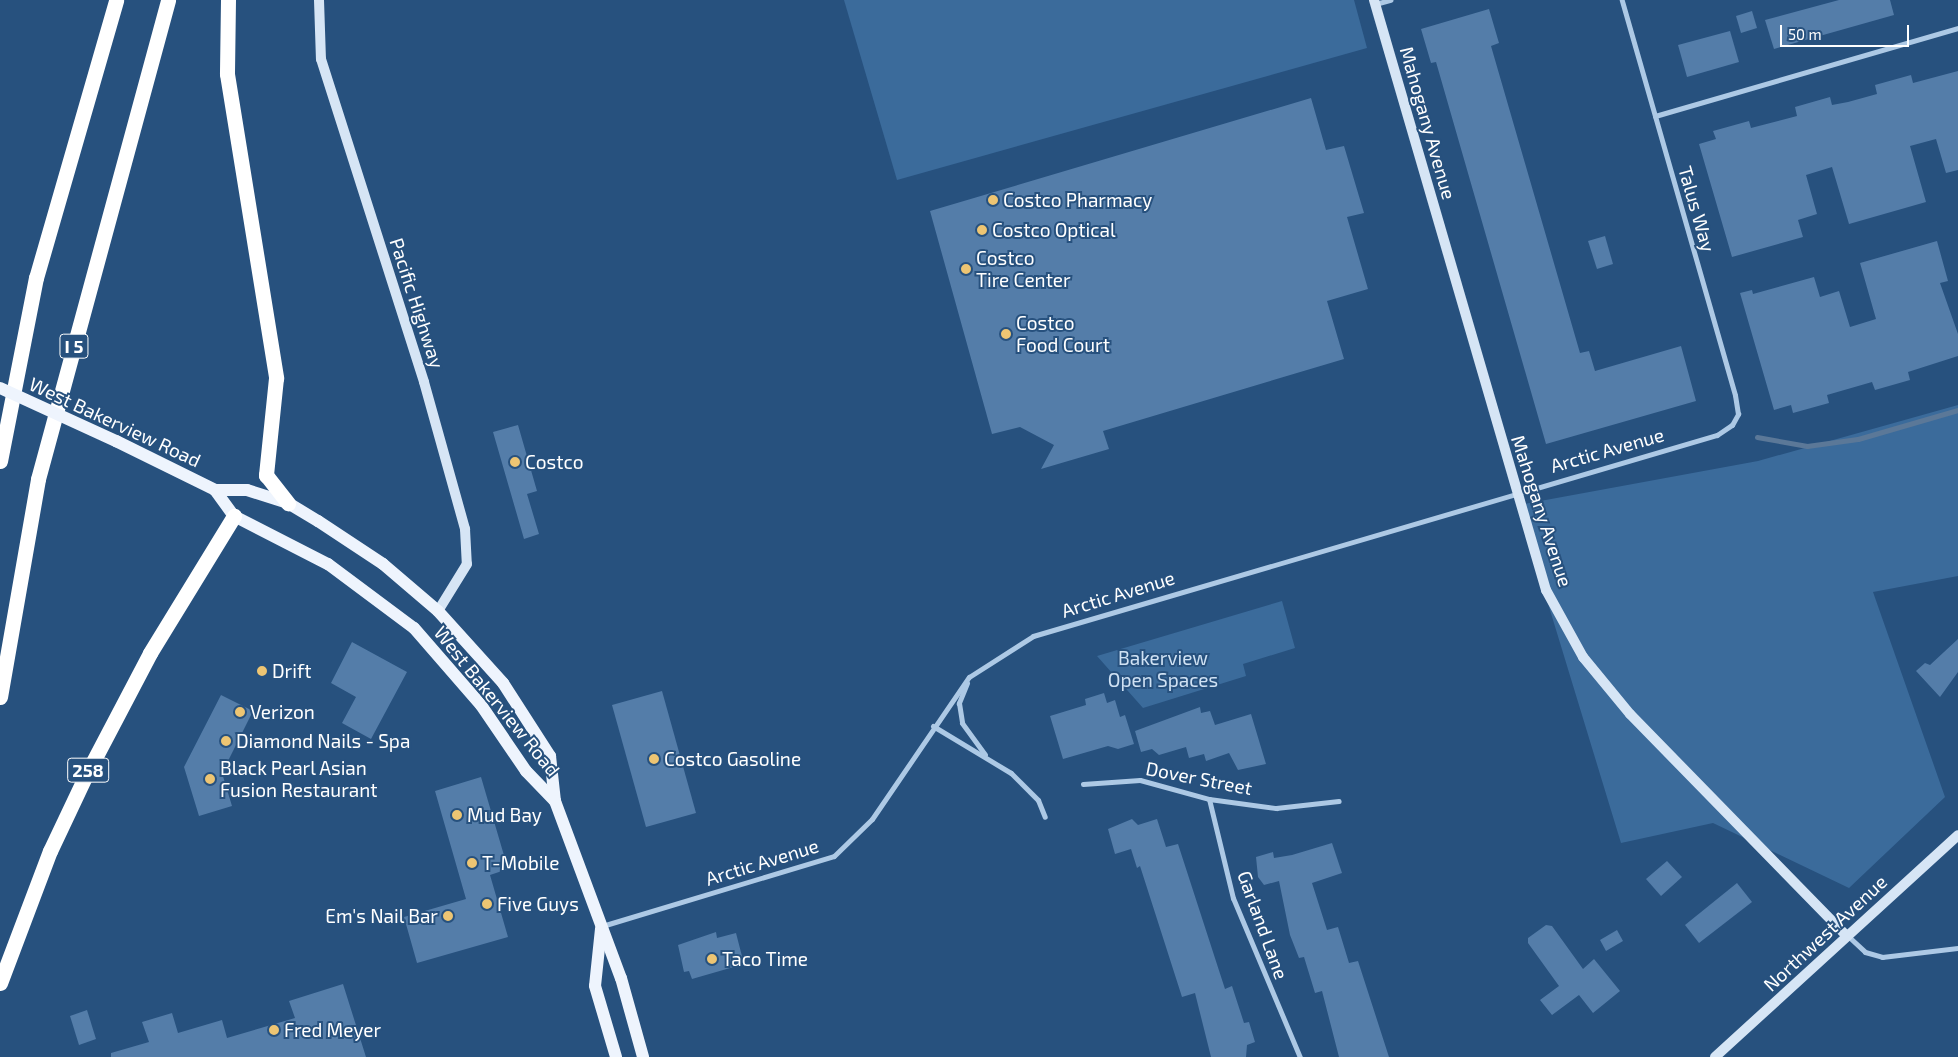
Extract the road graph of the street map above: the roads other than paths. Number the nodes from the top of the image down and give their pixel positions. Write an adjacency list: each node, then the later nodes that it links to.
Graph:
1 (116, 0): 12 (highway)
2 (168, 0): 19 (highway, I 5)
3 (228, 0): 15 (highway)
4 (319, 0): 17 (street, Pacific Highway)
5 (1390, 0): 7 (street)
6 (1622, 0): 9 (street, Talus Way)
7 (1375, 2): 14 (street, Mahogany Avenue)
8 (1958, 28): 9 (street)
9 (1655, 116): 11 (street, Talus Way)
10 (0, 388): 13 (main road, West Bakerview Road, bridge)
11 (1732, 425): 14 (street, Arctic Avenue)
12 (0, 461)
13 (214, 490): 15 (main road, West Bakerview Road); 16 (main road, West Bakerview Road)
14 (1515, 491): 18 (street, Arctic Avenue); 29 (street, Mahogany Avenue)
15 (288, 503): 17 (main road, West Bakerview Road)
16 (234, 516): 24 (main road, West Bakerview Road); 31 (highway, 258)
17 (438, 611): 24 (main road, West Bakerview Road)
18 (969, 677): 20 (street, Arctic Avenue); 21 (street)
19 (0, 697)
20 (933, 726): 21 (street); 28 (street, Arctic Avenue)
21 (986, 758): 26 (street)
22 (1083, 784): 23 (street, Dover Street)
23 (1209, 799): 25 (street, Dover Street); 34 (street, Garland Lane)
24 (555, 801): 28 (main road, West Bakerview Road)
25 (1339, 801)
26 (1045, 817)
27 (1958, 835): 29 (street, Northwest Avenue)
28 (602, 926): 32 (main road, West Bakerview Road); 33 (main road, West Bakerview Road)
29 (1847, 936): 30 (street); 35 (street, Northwest Avenue)
30 (1958, 948)
31 (0, 983)
32 (616, 1057)
33 (643, 1057)
34 (1300, 1057)
35 (1715, 1057)

